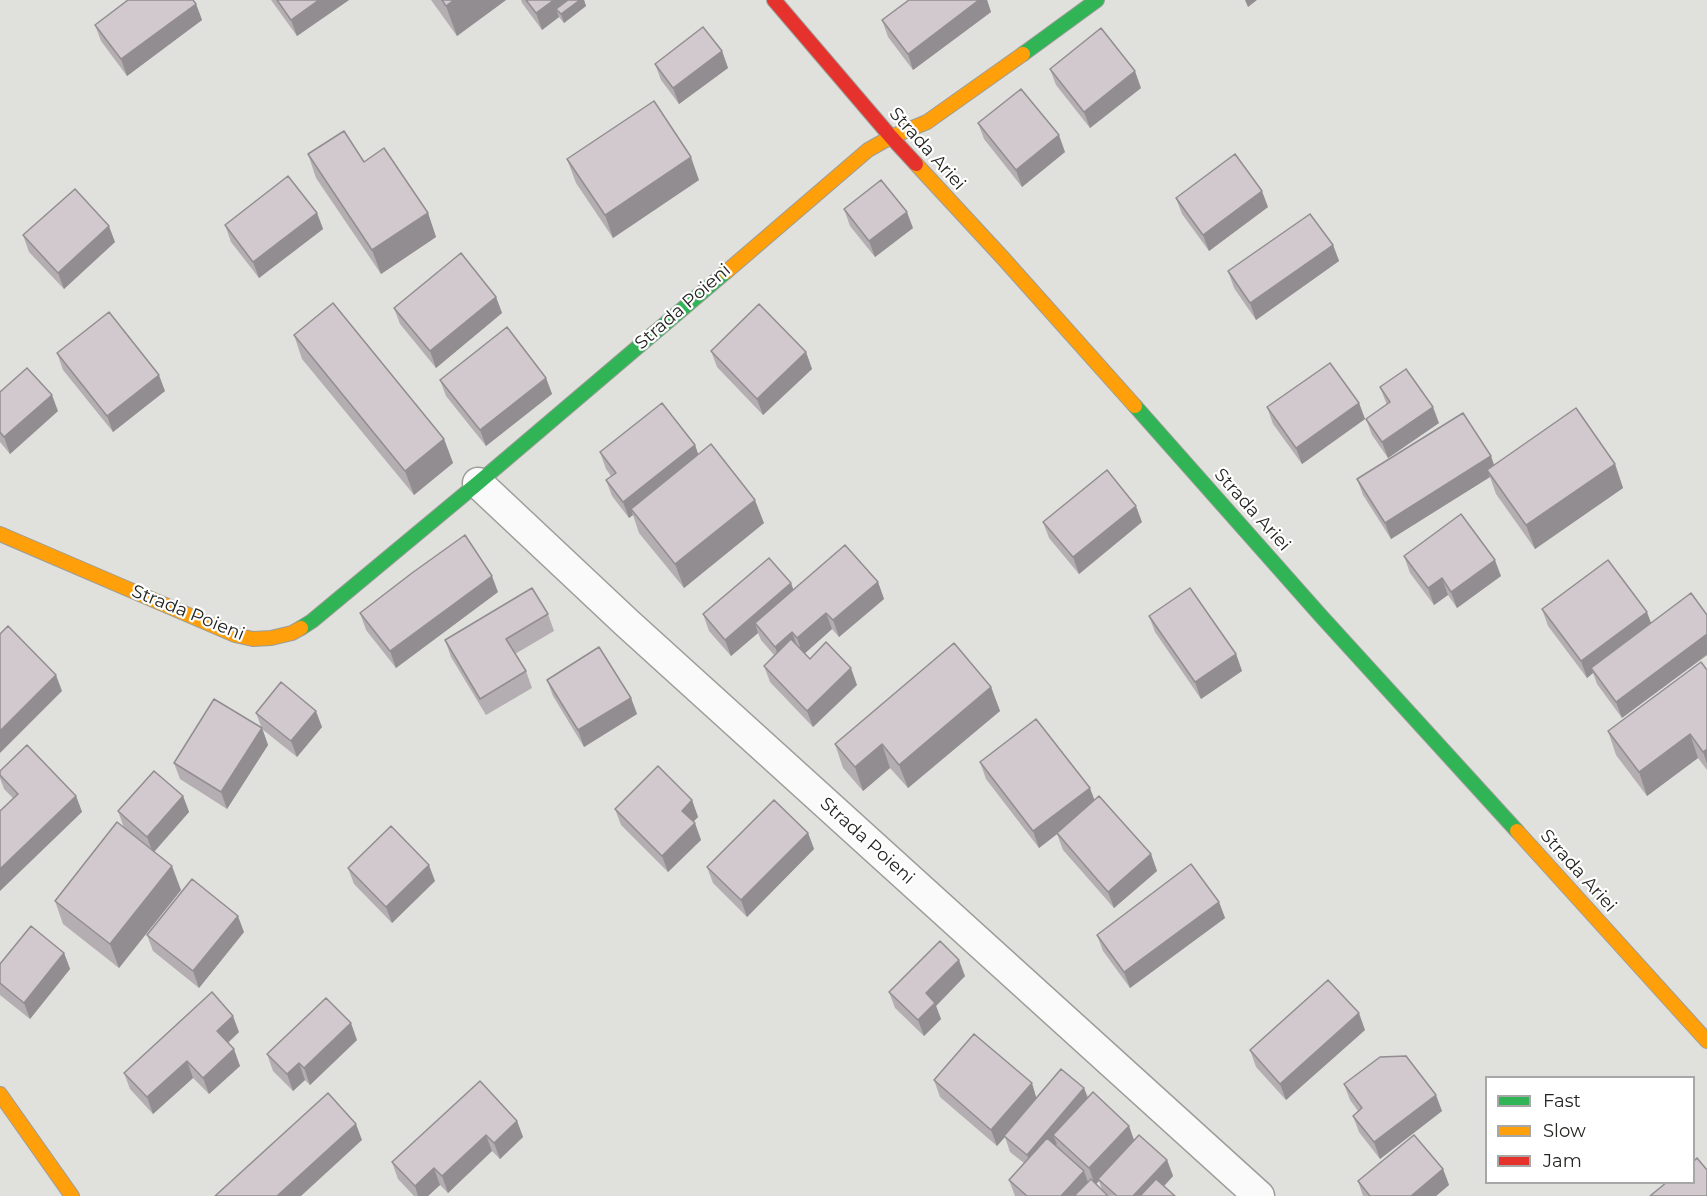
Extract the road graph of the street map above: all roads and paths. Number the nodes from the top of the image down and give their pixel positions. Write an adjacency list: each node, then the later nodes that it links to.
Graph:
1 (774, 0): 3 (street, Strada Ariei)
2 (1097, 0): 3 (street, Strada Poieni)
3 (891, 137): 4 (street, Strada Poieni); 6 (street, Strada Ariei)
4 (478, 483): 5 (street, Strada Poieni); 9 (street, Strada Poieni)
5 (0, 534)
6 (1707, 1041)
7 (0, 1094): 8 (street)
8 (72, 1196)
9 (1259, 1196)

